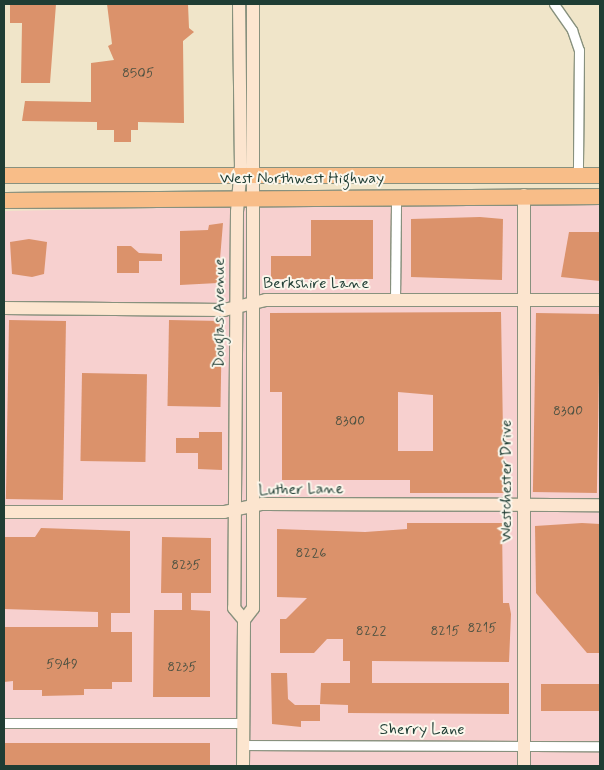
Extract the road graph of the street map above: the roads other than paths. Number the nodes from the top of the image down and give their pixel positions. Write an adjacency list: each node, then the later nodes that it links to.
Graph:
1 (239, 4): 8 (street, Douglas Avenue)
2 (253, 4): 8 (street, Douglas Avenue)
3 (554, 4): 5 (street)
4 (4, 175): 7 (main road, West Northwest Highway)
5 (578, 175): 6 (main road, West Northwest Highway); 8 (main road, West Northwest Highway)
6 (600, 175)
7 (197, 176): 8 (main road, West Northwest Highway); 14 (main road)
8 (247, 176): 11 (street, Douglas Avenue); 15 (street, Douglas Avenue)
9 (600, 185): 10 (main road)
10 (524, 195): 12 (main road, West Northwest Highway); 13 (main road, West Northwest Highway); 17 (street, Westchester Drive)
11 (254, 196): 12 (main road, West Northwest Highway); 15 (main road, West Northwest Highway); 18 (street, Douglas Avenue)
12 (396, 196): 19 (street)
13 (600, 196)
14 (197, 197): 15 (main road, West Northwest Highway); 16 (main road, West Northwest Highway)
15 (238, 197): 22 (street, Douglas Avenue)
16 (4, 200)
17 (523, 299): 19 (street, Berkshire Lane); 20 (street, Berkshire Lane); 27 (street, Westchester Drive)
18 (255, 300): 19 (street, Berkshire Lane); 22 (street, Berkshire Lane); 24 (street, Douglas Avenue)
19 (395, 300)
20 (600, 300)
21 (4, 308): 22 (street, Berkshire Lane)
22 (236, 309): 23 (street, Douglas Avenue)
23 (236, 377): 24 (street); 25 (street, Douglas Avenue)
24 (254, 377): 26 (street, Douglas Avenue)
25 (235, 401): 26 (street); 30 (street, Douglas Avenue)
26 (254, 401): 29 (street, Douglas Avenue)
27 (523, 506): 28 (street, Luther Lane); 29 (street, Luther Lane); 36 (street, Westchester Drive)
28 (600, 506)
29 (253, 507): 30 (street, Luther Lane); 32 (street, Douglas Avenue)
30 (234, 510): 31 (street, Luther Lane); 32 (street, Douglas Avenue)
31 (4, 512)
32 (244, 620): 34 (street, Douglas Avenue)
33 (4, 723): 34 (street)
34 (244, 723): 35 (street, Douglas Avenue)
35 (244, 746): 36 (street, Sherry Lane); 38 (street, Douglas Avenue)
36 (524, 746): 37 (street, Sherry Lane); 39 (street, Westchester Drive)
37 (600, 746)
38 (243, 766)
39 (524, 766)

